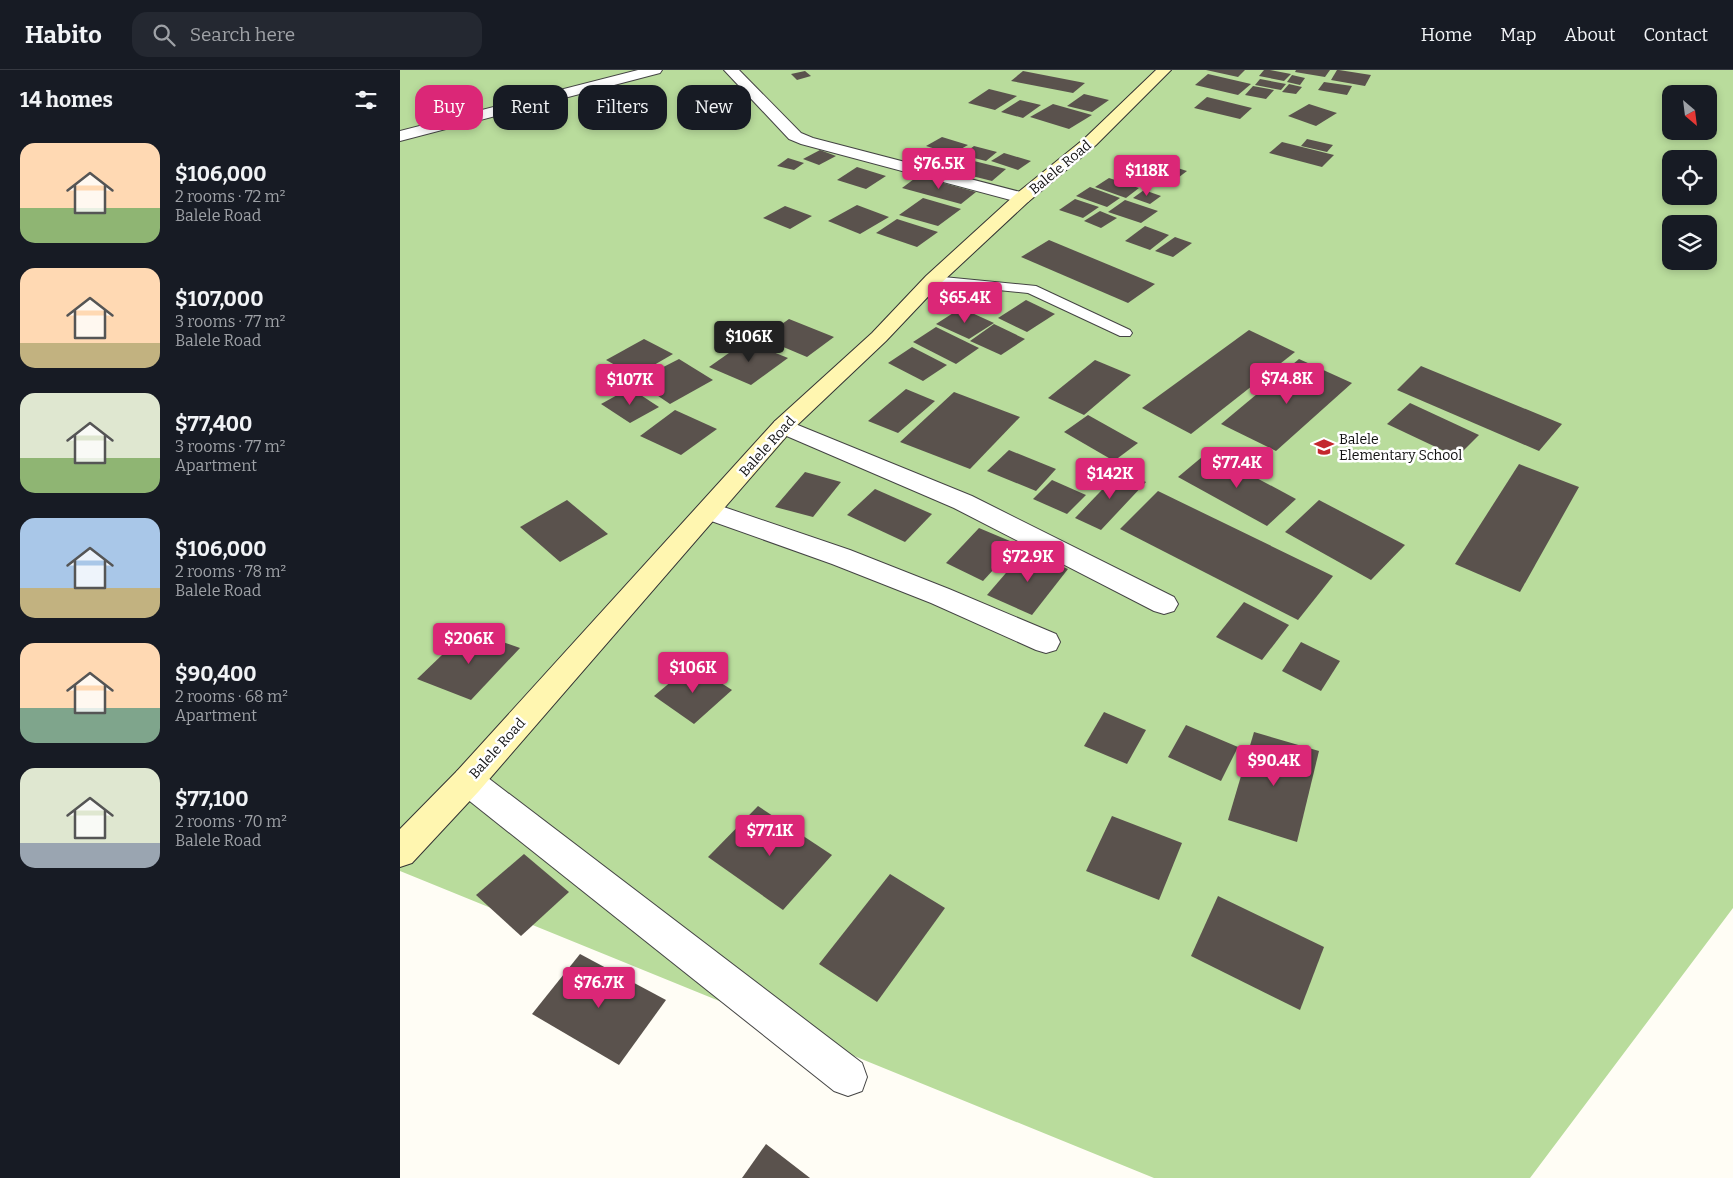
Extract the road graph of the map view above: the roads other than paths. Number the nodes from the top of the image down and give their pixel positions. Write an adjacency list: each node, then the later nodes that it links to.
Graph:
1 (655, 70): 4 (street)
2 (731, 70): 5 (street)
3 (1164, 70): 5 (street, Balele Road)
4 (400, 136)
5 (1022, 198): 6 (street, Balele Road)
6 (933, 280): 7 (lane); 8 (street, Balele Road)
7 (1125, 333)
8 (783, 426): 9 (street, Balele Road); 10 (street)
9 (709, 511): 11 (street); 12 (street, Balele Road)
10 (1164, 604)
11 (1046, 642)
12 (468, 781): 13 (street, Balele Road); 14 (street)
13 (400, 852)
14 (848, 1077)

